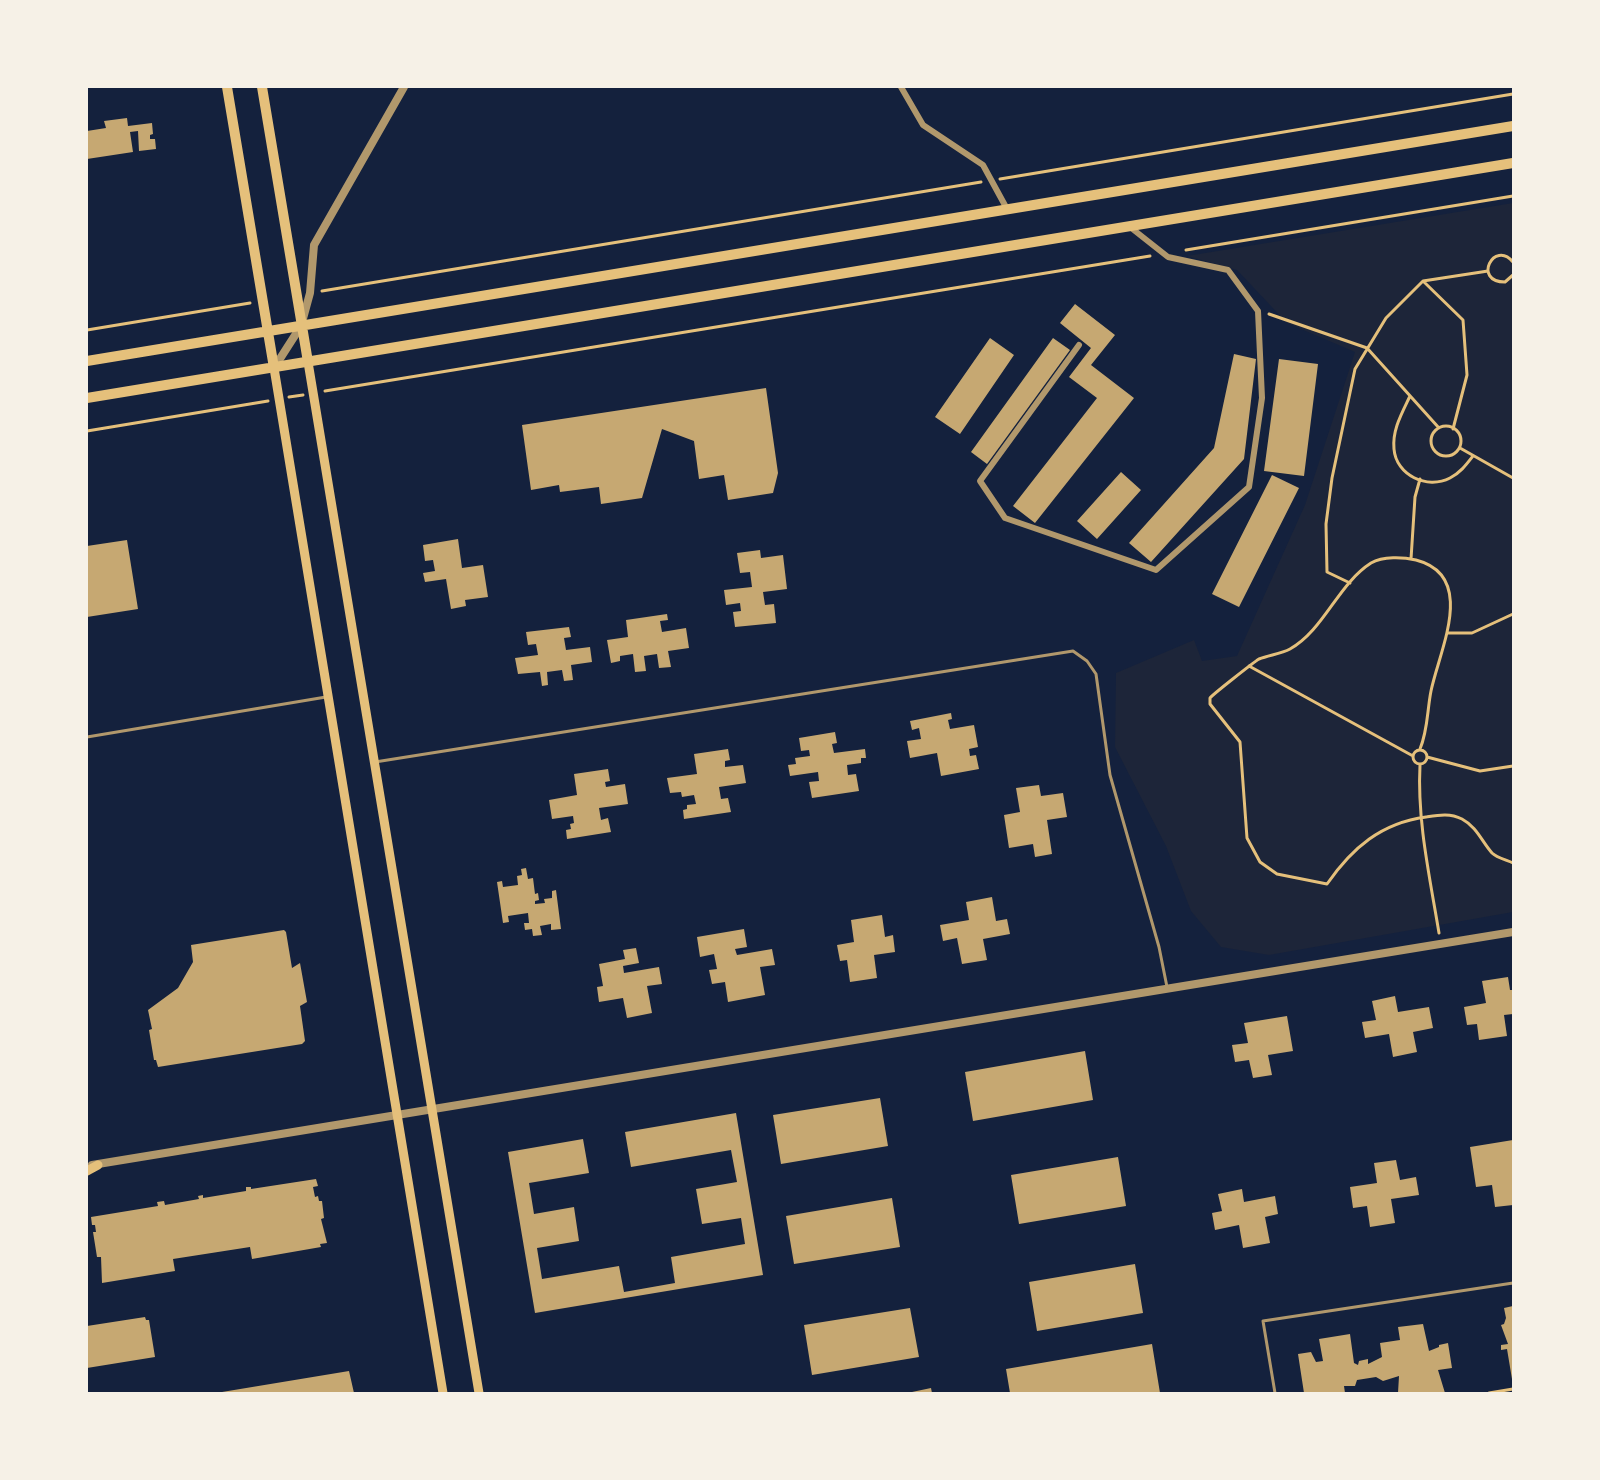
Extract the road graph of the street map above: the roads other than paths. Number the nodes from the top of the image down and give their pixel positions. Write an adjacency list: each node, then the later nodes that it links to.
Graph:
1 (227, 87): 11 (highway)
2 (262, 87): 10 (highway)
3 (404, 87): 10 (street)
4 (910, 87): 5 (street)
5 (902, 89): 8 (street)
6 (1513, 126): 8 (highway)
7 (1513, 163): 9 (highway)
8 (1007, 209): 10 (highway)
9 (1129, 226): 12 (street); 14 (highway)
10 (302, 326): 11 (highway); 14 (highway); 15 (street)
11 (267, 331): 13 (highway); 15 (highway)
12 (1079, 345)
13 (87, 361)
14 (308, 362): 15 (highway); 19 (main road)
15 (273, 368): 16 (highway); 17 (main road)
16 (87, 398)
17 (328, 697): 18 (lane); 23 (main road)
18 (87, 736)
19 (374, 762): 21 (lane); 22 (main road)
20 (1513, 932): 21 (street)
21 (1167, 989): 22 (street)
22 (432, 1110): 23 (street); 29 (main road)
23 (397, 1115): 24 (street); 28 (main road)
24 (98, 1165): 25 (street); 26 (main road)
25 (87, 1166)
26 (87, 1172)
27 (1513, 1283): 30 (lane)
28 (443, 1393)
29 (479, 1393)
30 (1275, 1393)

